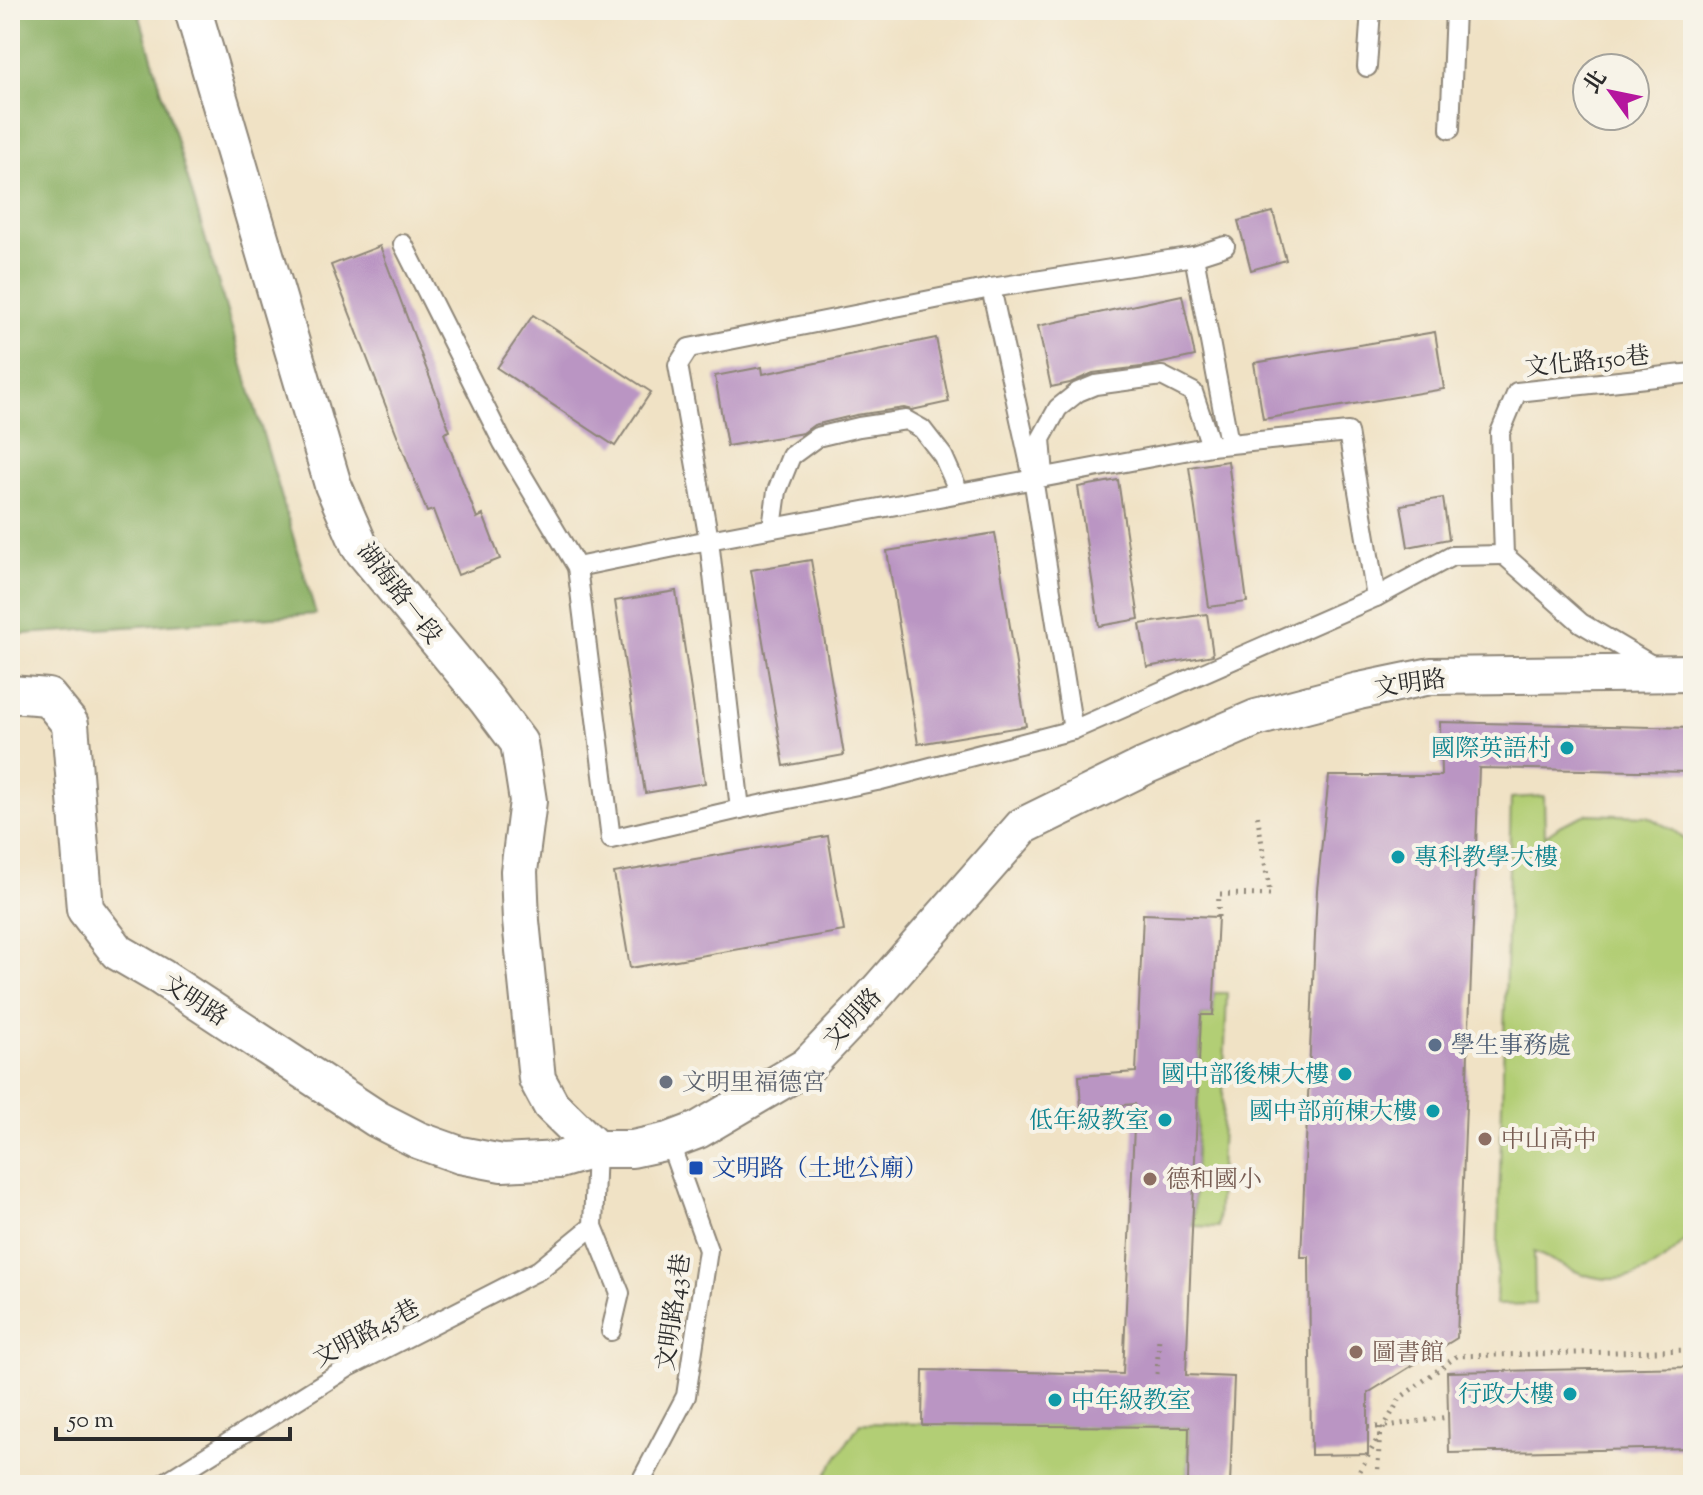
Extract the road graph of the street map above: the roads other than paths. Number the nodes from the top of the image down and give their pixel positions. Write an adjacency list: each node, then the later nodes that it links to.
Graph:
1 (193, 10): 24 (street, 湖海路一段)
2 (1371, 10): 4 (lane)
3 (1455, 10): 5 (lane)
4 (1367, 67)
5 (1450, 129)
6 (403, 244): 17 (lane)
7 (1225, 246): 8 (lane)
8 (1194, 256): 9 (lane); 11 (lane)
9 (991, 288): 12 (lane); 15 (lane)
10 (1693, 373): 16 (lane, 文化路150巷)
11 (1220, 444): 12 (lane); 12 (lane); 18 (lane)
12 (1039, 476): 13 (lane); 21 (lane)
13 (959, 492): 14 (lane); 14 (lane)
14 (772, 528): 15 (lane)
15 (709, 540): 17 (lane); 22 (lane)
16 (1504, 555): 18 (lane); 19 (lane)
17 (577, 567): 22 (lane)
18 (1376, 597): 21 (lane)
19 (1679, 673): 23 (street, 文明路)
20 (10, 694): 24 (street, 文明路)
21 (1073, 730): 22 (lane)
22 (740, 809)
23 (669, 1141): 24 (street, 文明路); 28 (lane, 文明路43巷)
24 (596, 1149): 25 (lane)
25 (593, 1226): 26 (lane); 27 (lane, 文明路45巷)
26 (611, 1331)
27 (161, 1485)
28 (639, 1485)

